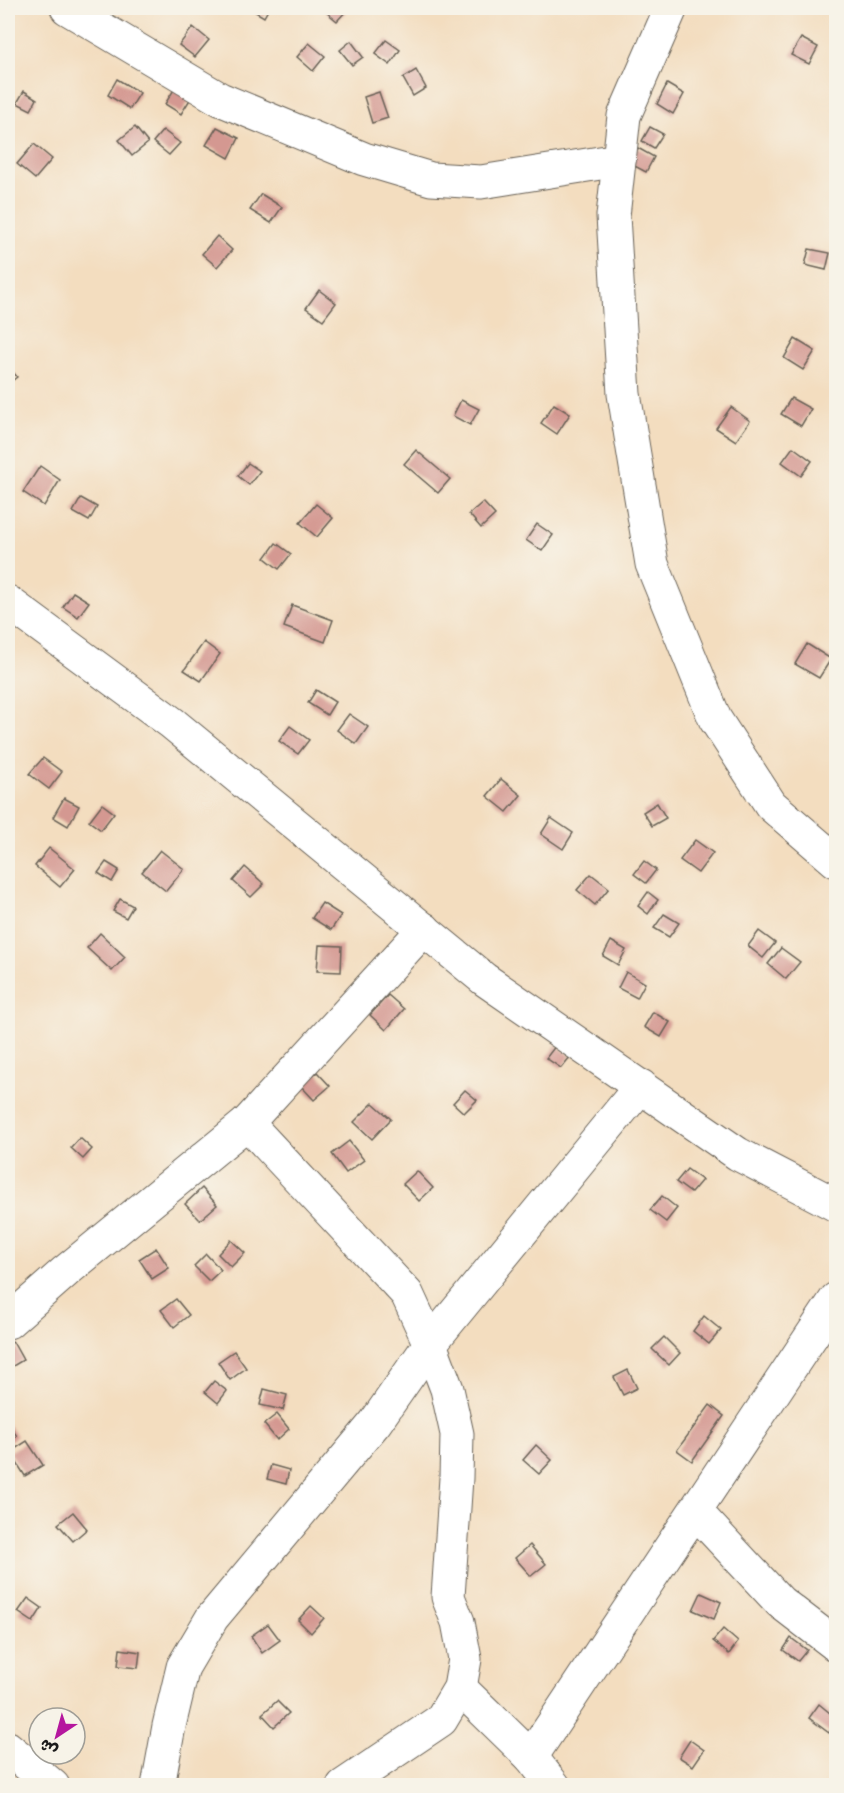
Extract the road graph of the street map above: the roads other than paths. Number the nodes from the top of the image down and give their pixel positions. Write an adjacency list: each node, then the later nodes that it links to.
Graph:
1 (67, 8): 3 (street)
2 (671, 8): 3 (street)
3 (619, 160): 5 (street)
4 (8, 602): 6 (street)
5 (837, 861)
6 (423, 929): 7 (street); 8 (street)
7 (641, 1086): 9 (street); 12 (street)
8 (248, 1123): 11 (street); 12 (street)
9 (837, 1205)
10 (837, 1299): 13 (street)
11 (8, 1322)
12 (430, 1344): 15 (street); 20 (street)
13 (696, 1512): 14 (street); 17 (street)
14 (837, 1645)
15 (459, 1688): 17 (street); 18 (street)
16 (8, 1748): 19 (street)
17 (531, 1757): 21 (street)
18 (352, 1784)
19 (53, 1785)
20 (158, 1785)
21 (554, 1785)

